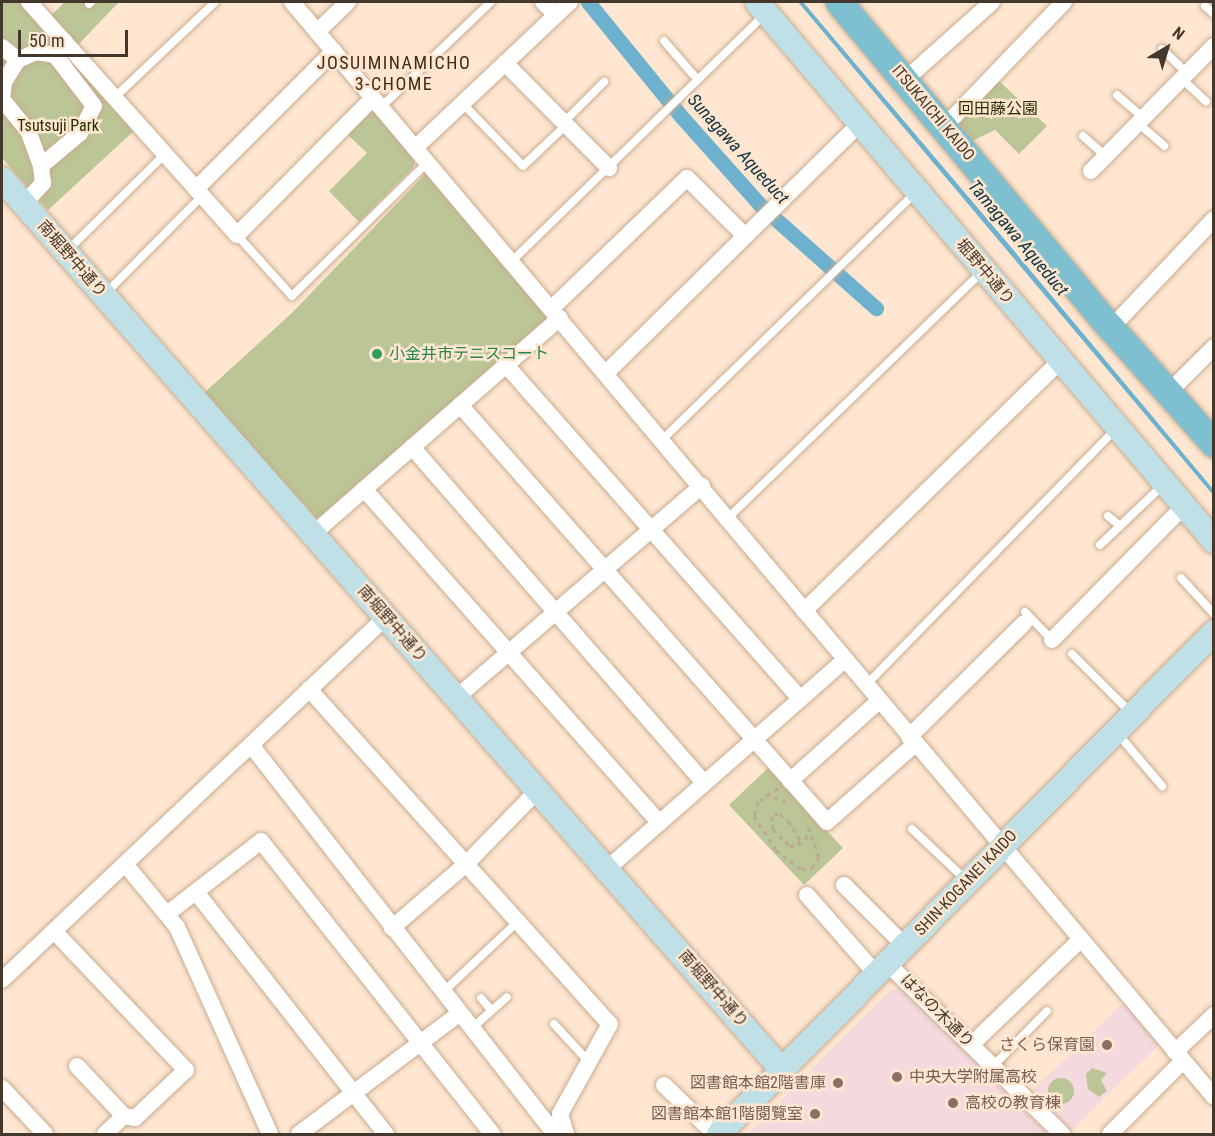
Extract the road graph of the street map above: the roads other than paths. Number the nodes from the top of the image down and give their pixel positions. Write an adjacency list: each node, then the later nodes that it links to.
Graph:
1 (29, 2): 16 (street)
2 (215, 2): 30 (lane)
3 (292, 2): 15 (street)
4 (348, 2): 15 (street)
5 (491, 2): 32 (lane)
6 (543, 2): 14 (street)
7 (570, 2): 14 (street)
8 (839, 2): 27 (main road, ITSUKAICHI KAIDO)
9 (992, 2): 27 (street)
10 (1064, 2): 37 (street)
11 (1205, 6): 13 (lane)
12 (761, 7): 26 (lane); 36 (street, 堀野中通り)
13 (1214, 14)
14 (556, 15): 24 (street)
15 (317, 32): 21 (street)
16 (64, 41): 22 (street); 30 (street)
17 (664, 41): 26 (lane)
18 (1214, 46): 25 (street)
19 (2, 47): 23 (street)
20 (1162, 49): 25 (lane)
21 (334, 51): 32 (street); 49 (street)
22 (55, 56): 23 (street); 44 (street)
23 (18, 60): 44 (street)
24 (505, 63): 33 (street); 35 (street)
25 (1184, 76): 31 (lane); 34 (street)
26 (697, 79): 45 (lane)
27 (906, 80): 37 (main road, ITSUKAICHI KAIDO)
28 (604, 82): 35 (lane)
29 (1117, 95): 34 (lane)
30 (114, 98): 41 (street)
31 (1206, 101)
32 (377, 103): 40 (street); 51 (street)
33 (463, 104): 35 (lane); 40 (street)
34 (1140, 121): 39 (lane); 42 (street)
35 (565, 123): 45 (street)
36 (860, 123): 48 (street, 堀野中通り); 52 (street)
37 (945, 126): 58 (main road, ITSUKAICHI KAIDO)
38 (1083, 136): 42 (lane)
39 (1164, 146)
40 (415, 148): 43 (street)
41 (165, 154): 49 (street); 53 (lane)
42 (1105, 156): 46 (street)
43 (427, 163): 51 (lane); 54 (street)
44 (41, 166): 47 (street)
45 (609, 168): 54 (lane)
46 (1091, 171)
47 (12, 190): 53 (street, 南堀野中通り)
48 (917, 191): 55 (street, 堀野中通り); 66 (lane)
49 (199, 193): 51 (street); 56 (lane)
50 (1214, 219): 58 (street)
51 (237, 235)
52 (744, 235): 57 (street); 62 (street)
53 (65, 252): 56 (street, 南堀野中通り)
54 (511, 262): 57 (street)
55 (983, 271): 60 (street, 堀野中通り); 74 (lane)
56 (104, 295): 77 (street, 南堀野中通り)
57 (556, 313): 61 (street); 62 (street)
58 (1111, 328): 63 (main road, ITSUKAICHI KAIDO)
59 (1214, 347): 63 (street)
60 (1060, 361): 65 (street, 堀野中通り); 82 (street)
61 (506, 365): 64 (street); 76 (street)
62 (606, 373): 66 (street)
63 (1168, 393): 67 (main road, ITSUKAICHI KAIDO)
64 (460, 405): 68 (street); 80 (street)
65 (1117, 427): 69 (street, 堀野中通り); 92 (lane)
66 (663, 439): 70 (street)
67 (1213, 443)
68 (412, 447): 71 (street); 83 (street)
69 (1165, 483): 72 (street, 堀野中通り); 75 (lane)
70 (702, 486): 74 (street); 76 (street)
71 (364, 489): 77 (street); 89 (street)
72 (1184, 506): 78 (street, 堀野中通り); 88 (street)
73 (1108, 516): 75 (lane)
74 (728, 518): 82 (street)
75 (1120, 526): 79 (lane)
76 (651, 530): 80 (street); 95 (street)
77 (313, 534): 85 (street, 南堀野中通り)
78 (1214, 541)
79 (1100, 545)
80 (604, 571): 83 (street); 99 (street)
81 (1181, 578): 84 (lane)
82 (804, 611): 91 (street)
83 (556, 612): 89 (street); 103 (street)
84 (1214, 614)
85 (386, 617): 93 (street); 94 (street, 南堀野中通り)
86 (1025, 617): 88 (lane); 100 (street)
87 (1214, 632): 97 (street, SHIN-KOGANEI KAIDO)
88 (1052, 640)
89 (508, 653): 94 (street); 106 (street)
90 (1072, 654): 97 (lane)
91 (844, 660): 92 (street); 95 (street)
92 (866, 685): 96 (street)
93 (309, 689): 101 (street); 109 (street)
94 (456, 698): 105 (street, 南堀野中通り)
95 (800, 699): 99 (street)
96 (879, 701): 100 (street); 102 (street)
97 (1132, 713): 98 (street, SHIN-KOGANEI KAIDO)
98 (1115, 731): 104 (lane); 108 (street, SHIN-KOGANEI KAIDO)
99 (753, 740): 102 (street); 103 (street)
100 (912, 740): 102 (street); 108 (street)
101 (251, 745): 110 (street); 117 (street)
102 (790, 781)
103 (704, 783): 106 (street)
104 (1162, 786)
105 (538, 790): 109 (street); 111 (street, 南堀野中通り)
106 (659, 823): 111 (street)
107 (912, 829): 112 (lane)
108 (1002, 847): 112 (street, SHIN-KOGANEI KAIDO); 120 (street)
109 (467, 863): 117 (street); 136 (street)
110 (126, 865): 116 (street); 119 (street)
111 (608, 868): 139 (street, 南堀野中通り)
112 (968, 882): 121 (street, SHIN-KOGANEI KAIDO)
113 (844, 885): 121 (street)
114 (196, 892): 116 (street); 133 (street); 142 (street)
115 (807, 895): 122 (street, はなの木通り)
116 (167, 914): 147 (street)
117 (392, 928): 124 (street)
118 (512, 928): 124 (lane)
119 (54, 931): 123 (street); 144 (street)
120 (1080, 940): 134 (street); 135 (street)
121 (905, 946): 122 (street, SHIN-KOGANEI KAIDO)
122 (882, 969): 134 (street, はなの木通り); 139 (street, SHIN-KOGANEI KAIDO)
123 (2, 980)
124 (442, 993): 129 (street)
125 (507, 997): 127 (lane)
126 (482, 998): 127 (lane)
127 (491, 1010): 132 (lane)
128 (1047, 1011): 138 (lane)
129 (459, 1014): 132 (street); 133 (street)
130 (1214, 1015): 135 (street)
131 (554, 1024): 136 (lane)
132 (471, 1030): 151 (street)
133 (421, 1043): 142 (street); 150 (street)
134 (970, 1045): 138 (street, はなの木通り)
135 (1179, 1057): 143 (street); 155 (street)
136 (588, 1061): 152 (street)
137 (77, 1066): 144 (street)
138 (993, 1066): 154 (street, はなの木通り)
139 (782, 1070): 153 (street, SHIN-KOGANEI KAIDO)
140 (664, 1085): 153 (street)
141 (2, 1088): 145 (street)
142 (354, 1093): 148 (street); 149 (street)
143 (1214, 1097)
144 (124, 1116): 146 (street)
145 (45, 1134)
146 (105, 1134)
147 (270, 1134)
148 (299, 1134)
149 (386, 1134)
150 (492, 1134)
151 (555, 1134)
152 (566, 1134)
153 (717, 1134)
154 (1062, 1134)
155 (1110, 1134)

